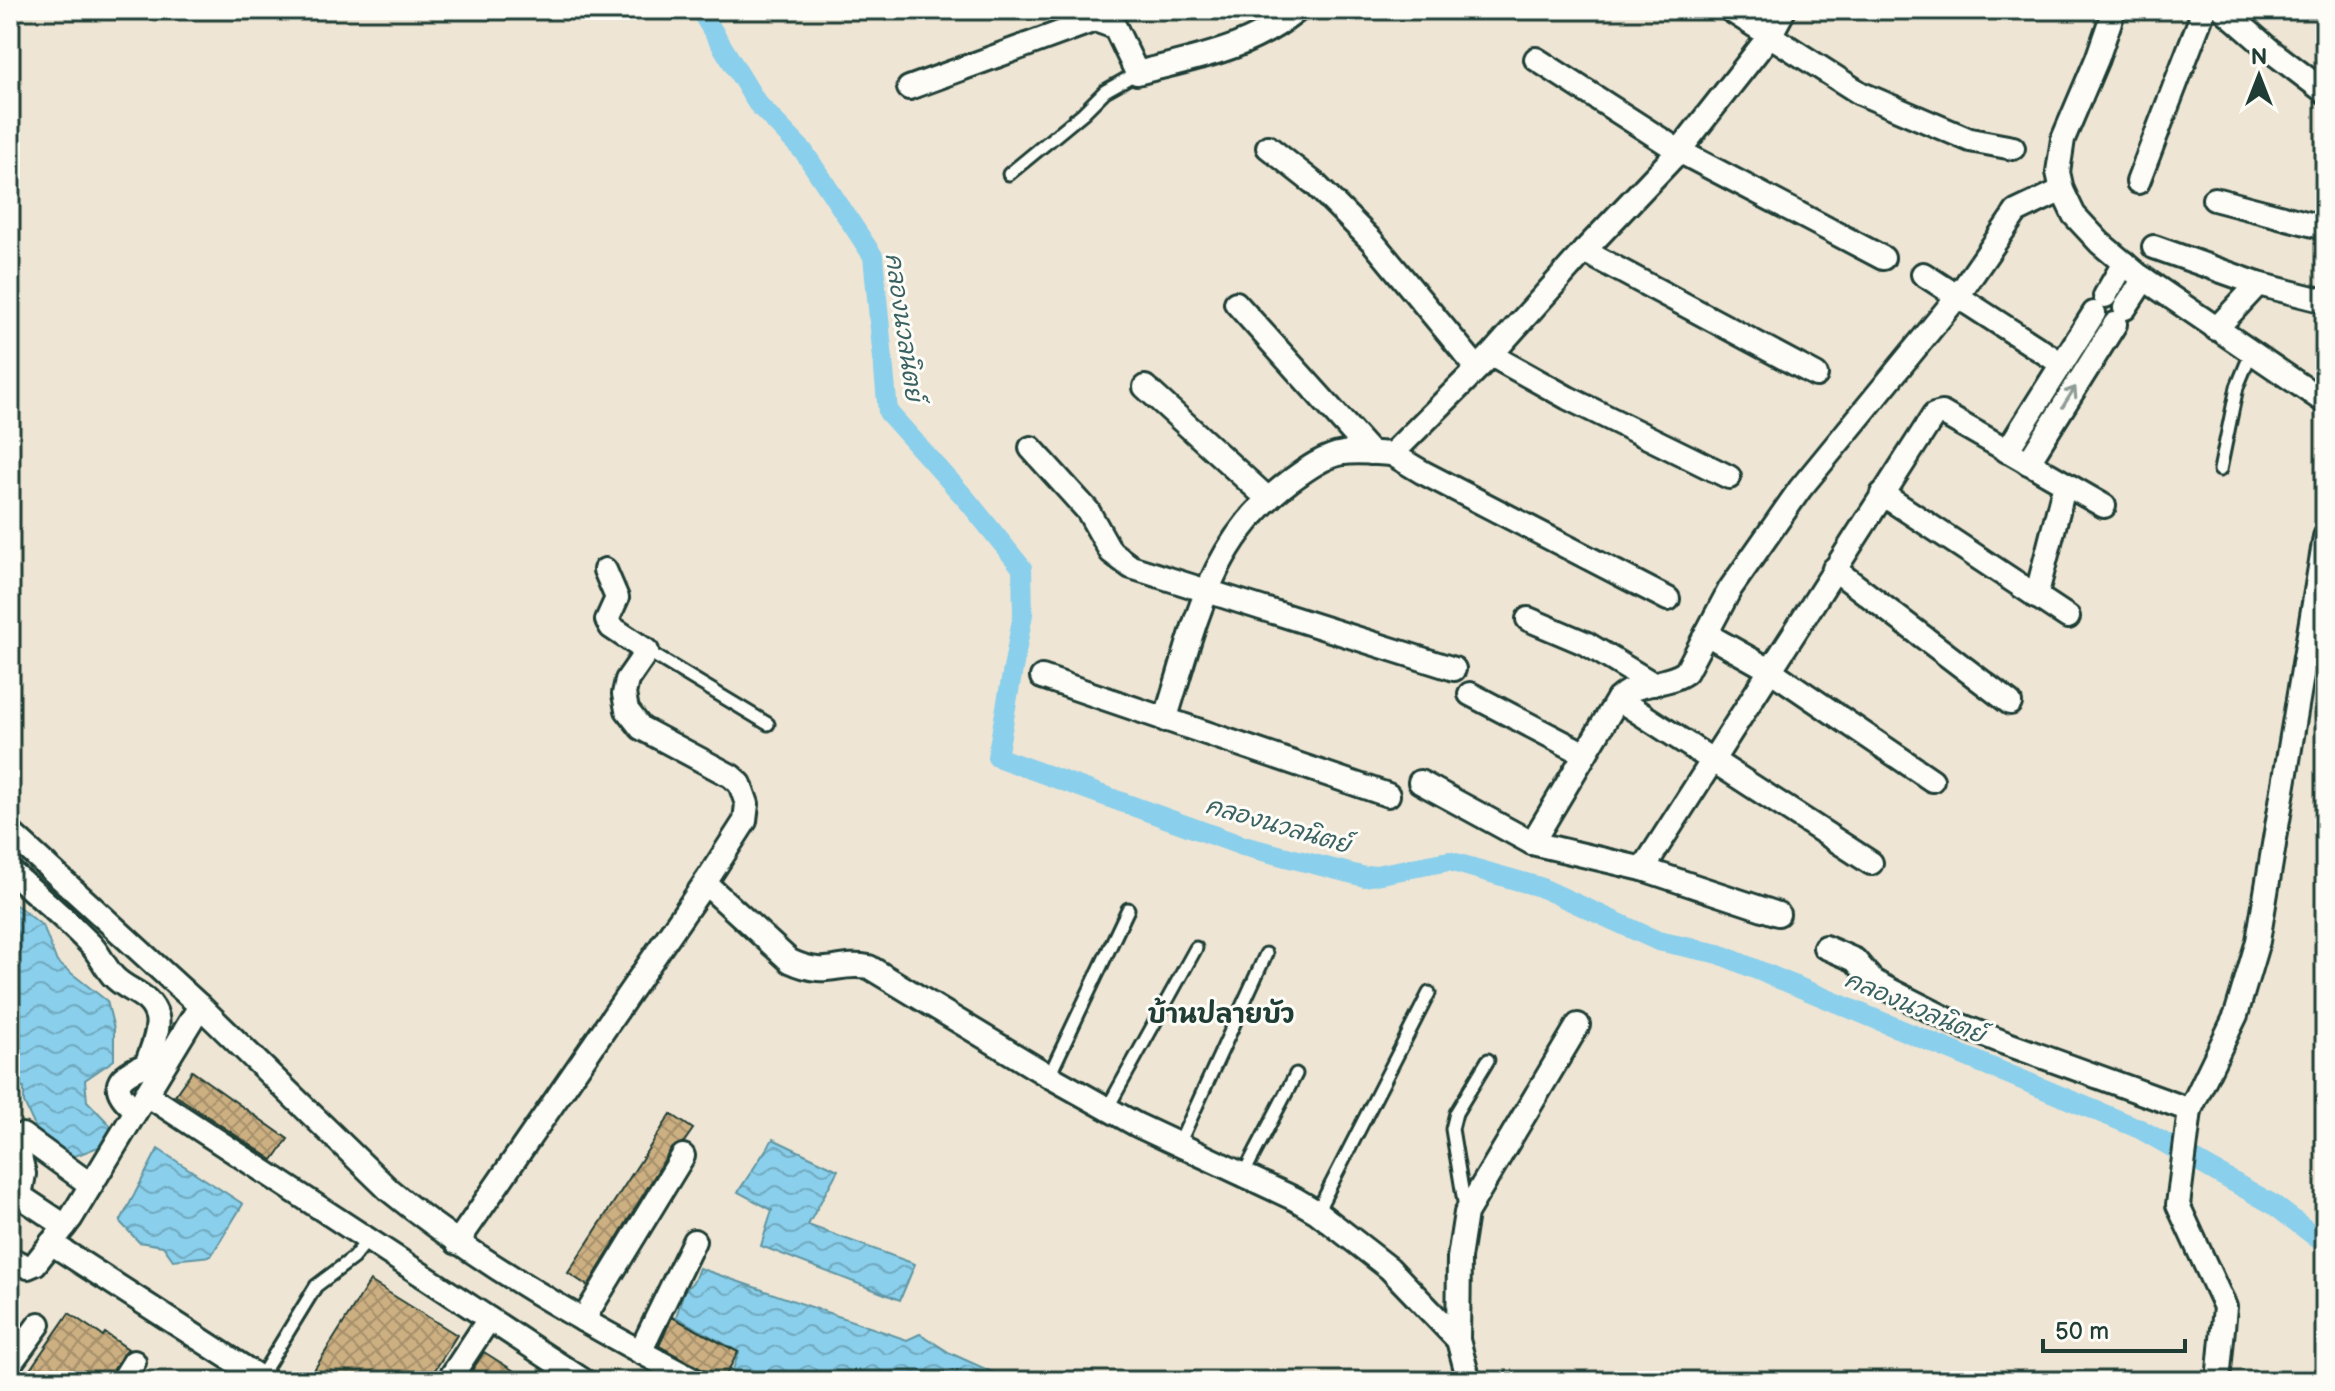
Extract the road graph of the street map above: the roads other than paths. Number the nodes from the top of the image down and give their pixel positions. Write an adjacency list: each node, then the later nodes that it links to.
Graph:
1 (1298, 10): 9 (street)
2 (1730, 10): 7 (street)
3 (1784, 10): 7 (street)
4 (2114, 10): 17 (street)
5 (2204, 10): 16 (street)
6 (2224, 10): 11 (street)
7 (1771, 34): 13 (street); 14 (street)
8 (1536, 59): 14 (street)
9 (1137, 73): 10 (street); 15 (lane)
10 (909, 88)
11 (2325, 92)
12 (1268, 147): 33 (street)
13 (2013, 148)
14 (1679, 151): 21 (street); 22 (street)
15 (1009, 174)
16 (2138, 182)
17 (2062, 190): 23 (street); 27 (street)
18 (2214, 199): 19 (street)
19 (2325, 228)
20 (2154, 247): 26 (street)
21 (1584, 251): 33 (street); 35 (street)
22 (1883, 258)
23 (2124, 263): 25 (street); 30 (street)
24 (1923, 274): 27 (street)
25 (2144, 279): 30 (street); 31 (street)
26 (2258, 284): 28 (street); 31 (street)
27 (1958, 296): 34 (street); 56 (street)
28 (2325, 301)
29 (1236, 303): 40 (street)
30 (2110, 310): 34 (street); 41 (street, one-way to 30)
31 (2216, 329): 32 (street)
32 (2251, 353): 37 (street); 42 (lane)
33 (1484, 361): 40 (street); 43 (street)
34 (2062, 364): 39 (street)
35 (1816, 375)
36 (1145, 387): 46 (street)
37 (2325, 402)
38 (1031, 448): 51 (street)
39 (2007, 451): 41 (street); 45 (street)
40 (1382, 453): 46 (street); 53 (street)
41 (2028, 463): 44 (street)
42 (2220, 470)
43 (1729, 477)
44 (2065, 484): 47 (street); 52 (street)
45 (1882, 494): 49 (street); 52 (street)
46 (1267, 498): 51 (street)
47 (2104, 506)
48 (2325, 537): 91 (street)
49 (1834, 569): 59 (street); 64 (street)
50 (605, 570): 57 (street)
51 (1206, 593): 58 (street); 65 (street)
52 (2036, 597): 54 (street)
53 (1668, 599)
54 (2068, 617)
55 (1528, 619): 61 (street)
56 (1706, 634): 59 (street); 61 (street)
57 (647, 651): 66 (lane); 77 (street)
58 (1454, 669)
59 (1770, 670): 68 (street); 69 (street)
60 (1042, 677): 65 (street)
61 (1653, 684): 63 (street)
62 (1470, 694): 67 (street)
63 (1618, 699): 67 (street); 68 (street)
64 (2010, 703)
65 (1165, 720): 71 (street)
66 (768, 724)
67 (1585, 754): 73 (street)
68 (1712, 761): 74 (street); 75 (street)
69 (1932, 780)
70 (1420, 782): 73 (street)
71 (1388, 795)
72 (10, 832): 84 (street)
73 (1532, 843): 75 (street)
74 (1871, 863)
75 (1643, 869): 79 (street)
76 (10, 871): 89 (street)
77 (705, 883): 88 (street); 103 (street)
78 (1128, 909): 88 (lane)
79 (1778, 914)
80 (1825, 947): 91 (street)
81 (1196, 948): 90 (lane)
82 (1266, 954): 93 (lane)
83 (1429, 993): 98 (lane)
84 (200, 1006): 89 (street); 103 (street)
85 (1578, 1025): 99 (street)
86 (1488, 1060): 99 (lane)
87 (1296, 1074): 95 (lane)
88 (1049, 1076): 90 (street)
89 (146, 1086): 96 (street); 101 (street)
90 (1107, 1109): 93 (street)
91 (2189, 1119): 116 (street)
92 (14, 1139): 96 (street); 97 (street)
93 (1179, 1144): 95 (street)
94 (683, 1156): 106 (street)
95 (1243, 1175): 98 (street)
96 (91, 1185): 100 (street)
97 (15, 1200): 100 (street)
98 (1317, 1212): 108 (street)
99 (1466, 1213): 108 (street)
100 (58, 1235): 104 (street); 111 (street)
101 (368, 1240): 105 (street); 111 (lane)
102 (694, 1241): 109 (street)
103 (457, 1243): 106 (street)
104 (10, 1259)
105 (489, 1319): 112 (street); 113 (street)
106 (583, 1320): 109 (street)
107 (39, 1324): 110 (street)
108 (1458, 1340): 115 (street)
109 (640, 1352): 114 (street)
110 (10, 1364)
111 (263, 1379)
112 (448, 1381)
113 (584, 1381)
114 (695, 1381)
115 (1469, 1381)
116 (2218, 1381)

